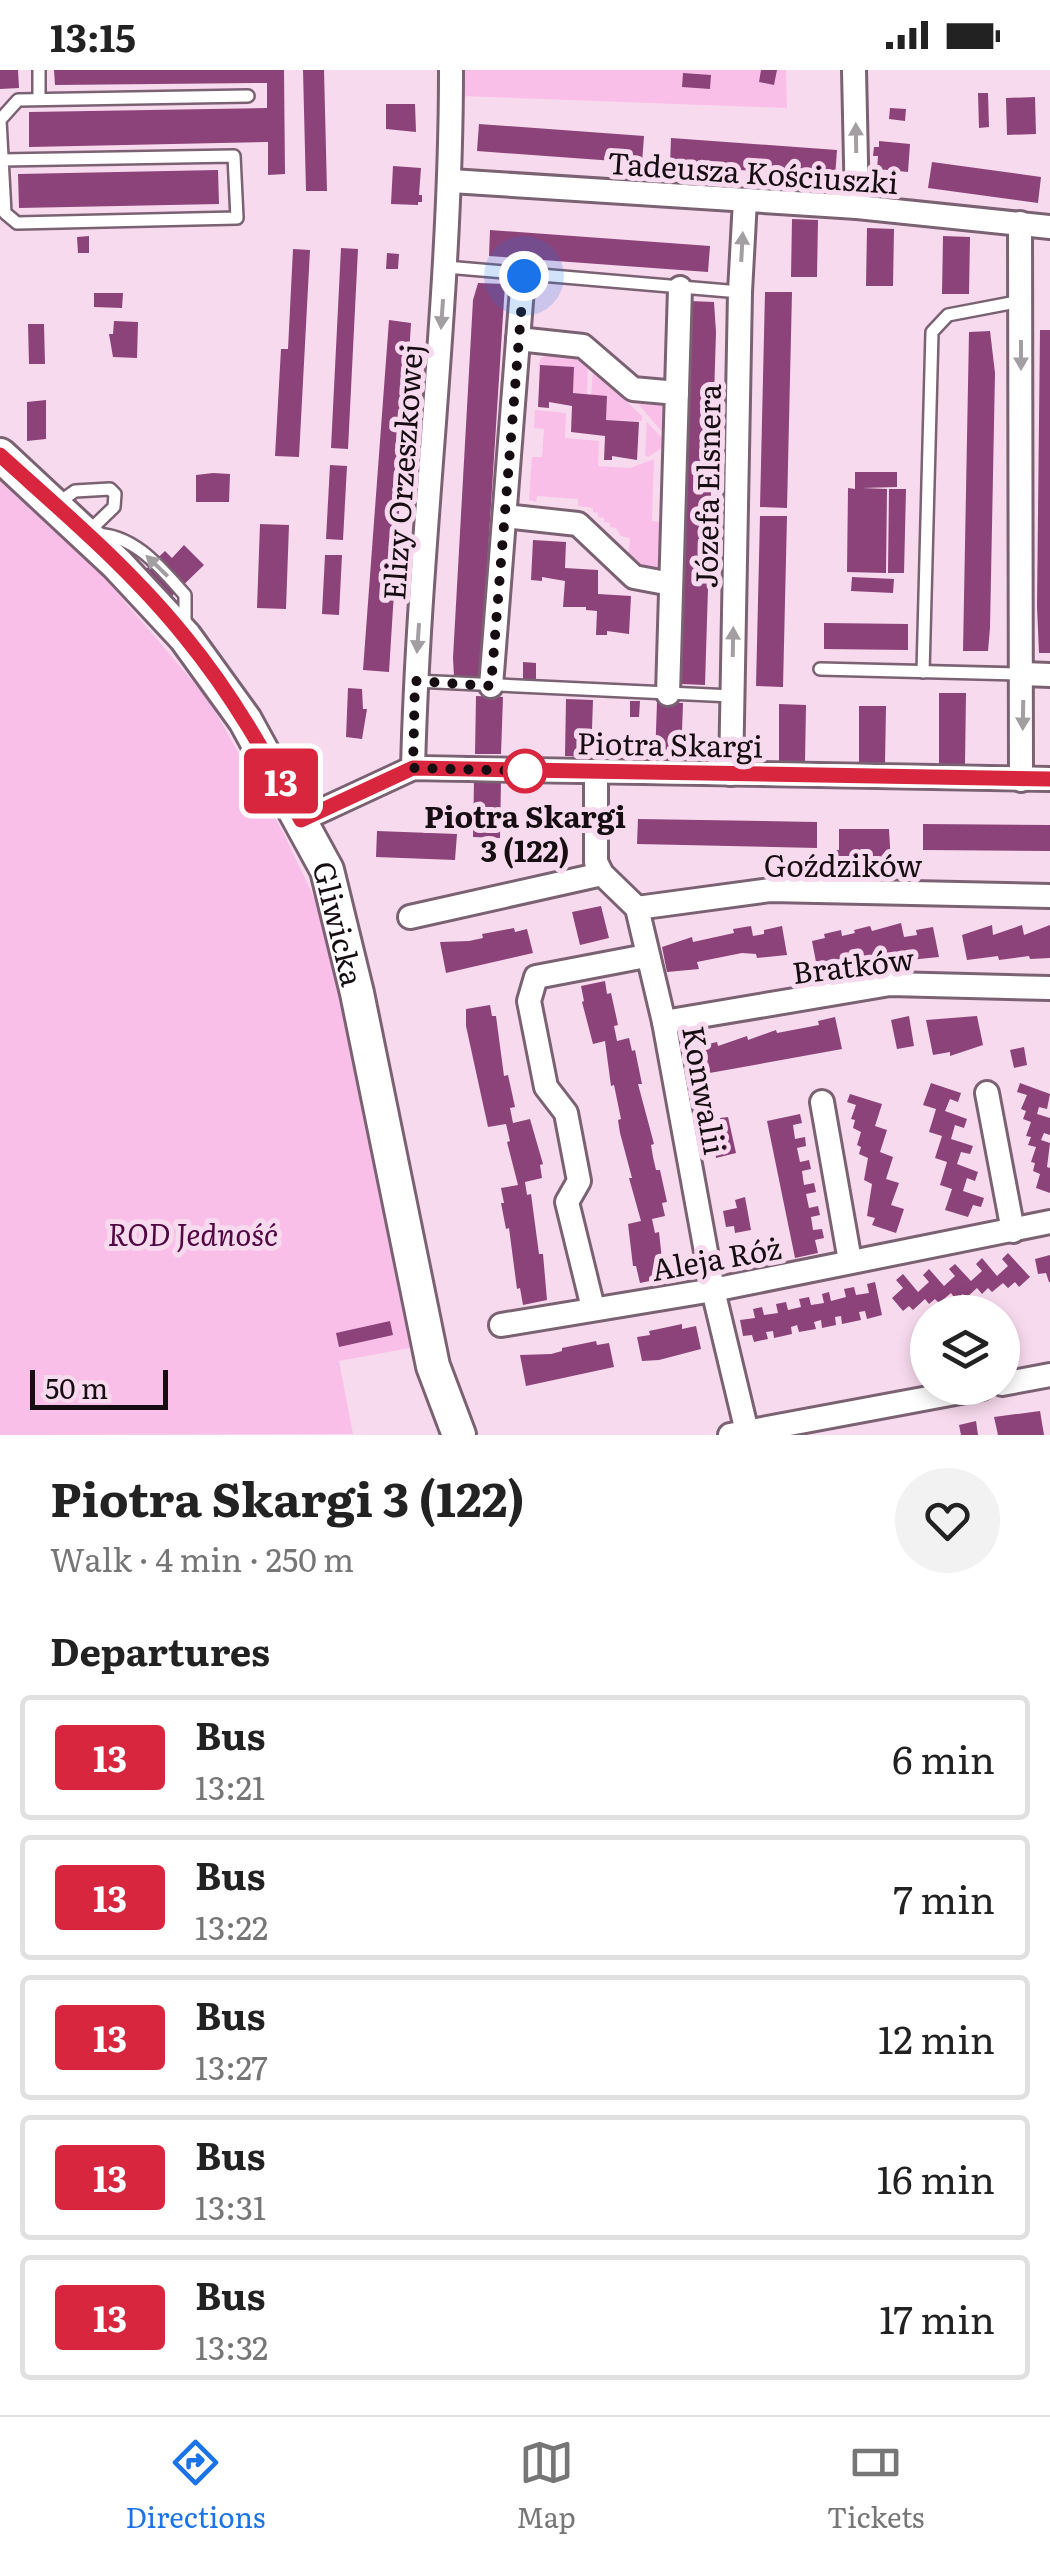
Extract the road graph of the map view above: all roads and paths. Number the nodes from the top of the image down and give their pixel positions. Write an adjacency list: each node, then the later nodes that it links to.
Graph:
1 (39, 70): 5 (lane)
2 (450, 70): 7 (street, Elizy Orzeszkowej)
3 (854, 70): 9 (street, one-way to 3)
4 (248, 96): 5 (lane)
5 (39, 99): 6 (lane)
6 (1, 160): 6 (lane)
7 (451, 181): 8 (street, Tadeusza Kościuszki); 12 (street, Elizy Orzeszkowej)
8 (745, 200): 9 (street, Tadeusza Kościuszki); 15 (street, Józefa Elsnera, one-way to 8)
9 (857, 207): 10 (street, Tadeusza Kościuszki)
10 (1020, 223): 11 (street, Tadeusza Kościuszki); 16 (street)
11 (1050, 227)
12 (446, 267): 13 (lane); 28 (street, Elizy Orzeszkowej, one-way to 28)
13 (524, 276): 14 (lane); 17 (street)
14 (680, 288): 15 (lane); 18 (street, Józefa Elsnera)
15 (740, 292): 31 (street, Józefa Elsnera, one-way to 15)
16 (1020, 301): 25 (lane); 26 (street, one-way to 26)
17 (518, 340): 18 (street); 21 (street)
18 (677, 393): 23 (street, Józefa Elsnera)
19 (0, 455): 20 (main road, Gliwicka)
20 (55, 506): 22 (main road, Gliwicka); 22 (lane)
21 (504, 516): 23 (street); 29 (street)
22 (86, 534): 37 (main road, Gliwicka)
23 (671, 584): 30 (street, Józefa Elsnera)
24 (820, 668): 25 (lane)
25 (923, 672): 26 (lane)
26 (1023, 674): 27 (street); 36 (street, one-way to 36)
27 (1050, 675)
28 (415, 681): 29 (lane); 32 (street, Elizy Orzeszkowej)
29 (491, 686): 30 (lane)
30 (668, 694): 31 (lane)
31 (732, 696): 34 (street, Józefa Elsnera)
32 (413, 768): 33 (street, Piotra Skargi); 37 (street, Piotra Skargi)
33 (596, 772): 34 (street, Piotra Skargi); 38 (street)
34 (731, 774): 36 (street, Piotra Skargi)
35 (1050, 779): 36 (street, Piotra Skargi)
36 (1021, 780)
37 (301, 820): 57 (main road, Gliwicka)
38 (602, 874): 40 (street); 41 (street)
39 (1050, 896): 40 (street, Goździków)
40 (638, 908): 42 (street, Konwalii)
41 (410, 917)
42 (646, 956): 44 (street, Konwalii); 51 (street)
43 (1050, 988): 44 (street, Bratków)
44 (664, 1022): 50 (street, Konwalii)
45 (987, 1094): 48 (street)
46 (822, 1102): 49 (street)
47 (1050, 1222): 48 (street, Aleja Róż)
48 (1013, 1231): 49 (street, Aleja Róż)
49 (850, 1262): 50 (street, Aleja Róż)
50 (713, 1290): 51 (street, Aleja Róż); 56 (street, Konwalii)
51 (593, 1308): 52 (street, Aleja Róż)
52 (501, 1325)
53 (1050, 1375): 54 (street)
54 (1020, 1381)
55 (910, 1401): 56 (street)
56 (738, 1433)
57 (459, 1435)

